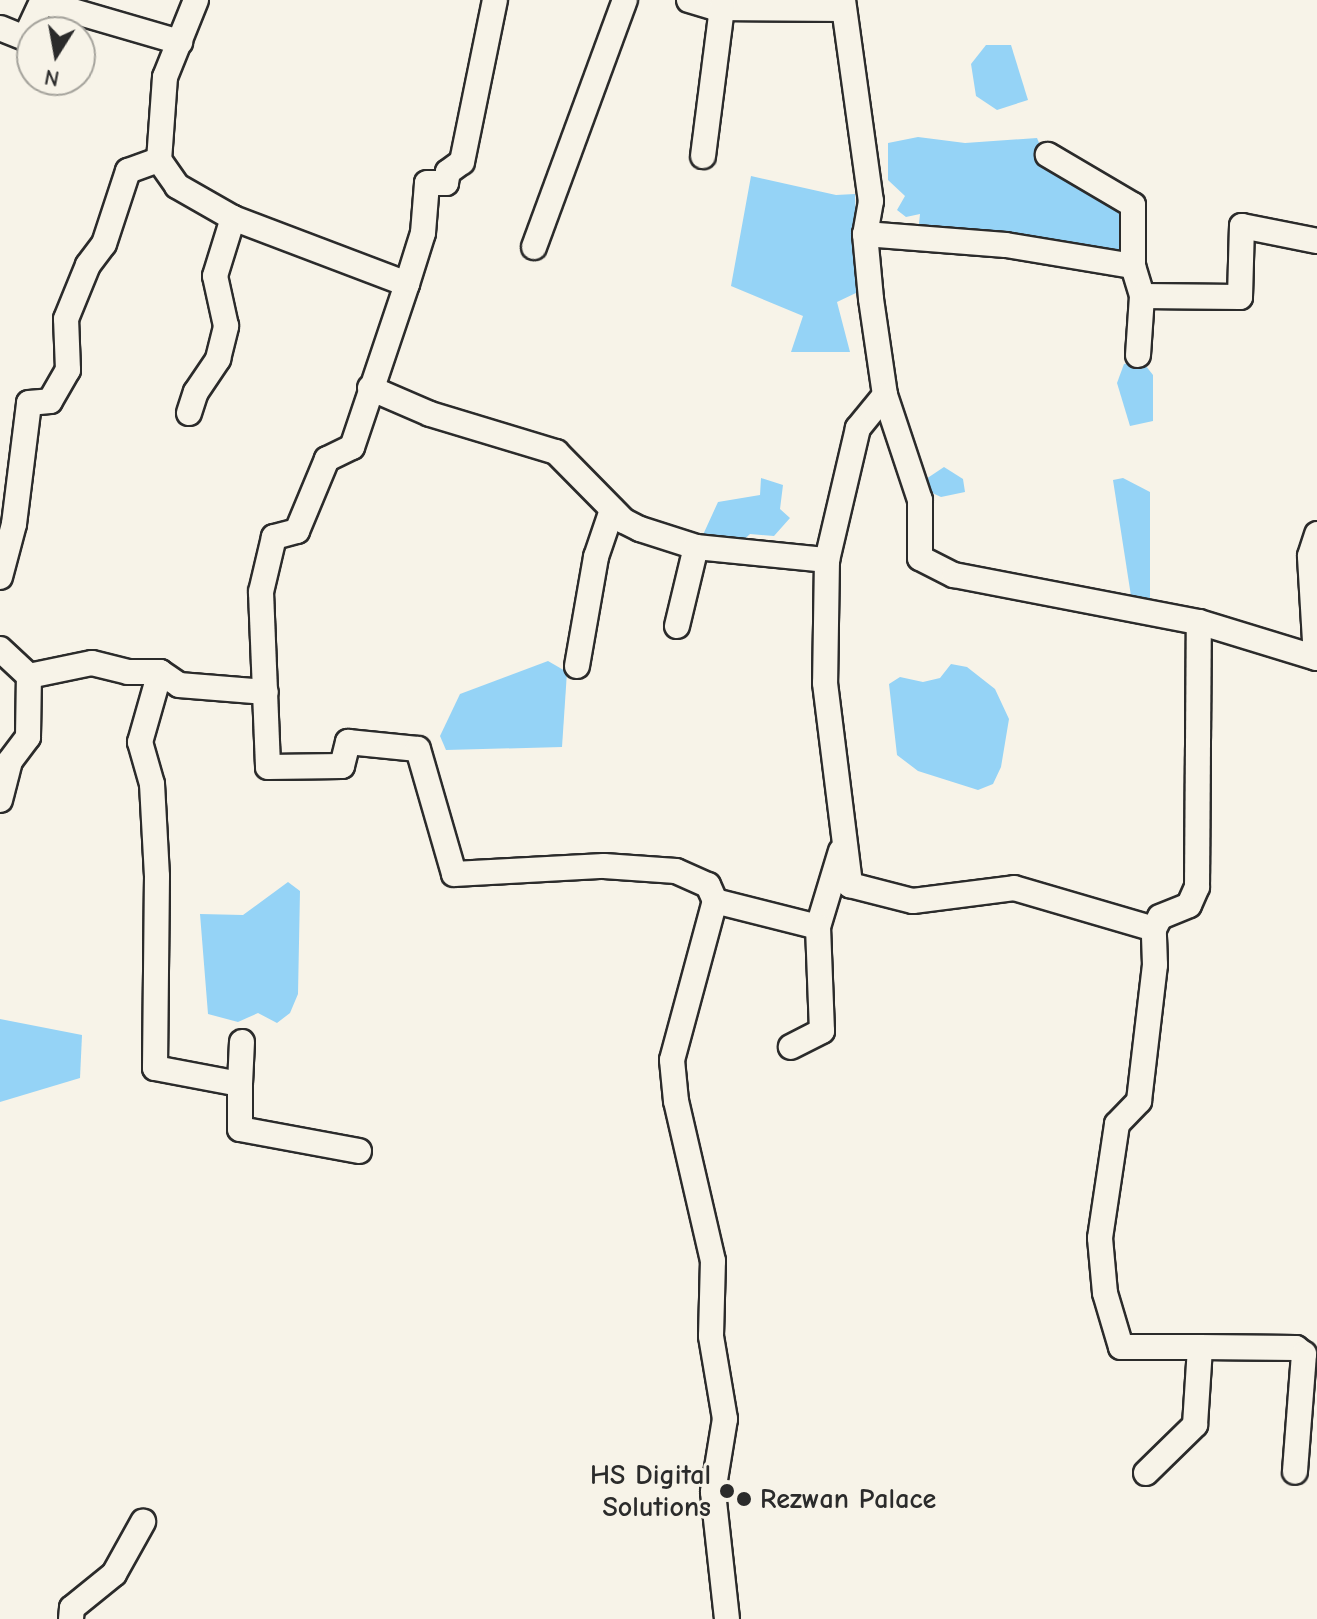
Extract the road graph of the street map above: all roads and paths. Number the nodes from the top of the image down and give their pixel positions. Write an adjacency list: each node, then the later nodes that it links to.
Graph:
1 (196, 0): 8 (street)
2 (495, 0): 17 (street)
3 (625, 0): 15 (street)
4 (689, 0): 5 (street)
5 (717, 5): 6 (street); 10 (street)
6 (843, 5): 13 (street)
7 (0, 28): 8 (street)
8 (180, 42): 11 (street)
9 (1048, 155): 16 (street)
10 (703, 156)
11 (159, 160): 12 (street); 27 (street)
12 (233, 218): 17 (street); 22 (street)
13 (865, 234): 16 (street); 21 (street)
14 (1317, 241): 18 (street)
15 (534, 247)
16 (1133, 266): 18 (street)
17 (407, 284): 20 (street)
18 (1142, 296): 19 (street)
19 (1138, 355)
20 (370, 388): 23 (street); 35 (street)
21 (885, 395): 26 (street); 28 (street)
22 (189, 413)
23 (612, 510): 25 (street); 32 (street)
24 (1317, 534): 31 (street)
25 (696, 547): 26 (street); 29 (street)
26 (827, 560): 37 (street)
27 (0, 577)
28 (1199, 622): 31 (street); 40 (street)
29 (677, 626)
30 (0, 649): 34 (street)
31 (1317, 658)
32 (577, 666)
33 (160, 672): 34 (street); 35 (street); 43 (street)
34 (29, 676): 36 (street)
35 (266, 692): 38 (street)
36 (0, 800)
37 (844, 837): 39 (street); 40 (street)
38 (715, 901): 39 (street); 50 (street)
39 (818, 927): 42 (street)
40 (1154, 929): 45 (street)
41 (242, 1042): 43 (street)
42 (791, 1047)
43 (240, 1084): 44 (street)
44 (359, 1151)
45 (1200, 1347): 46 (street); 47 (street)
46 (1295, 1472)
47 (1146, 1473)
48 (143, 1522): 49 (street)
49 (71, 1619)
50 (727, 1619)

